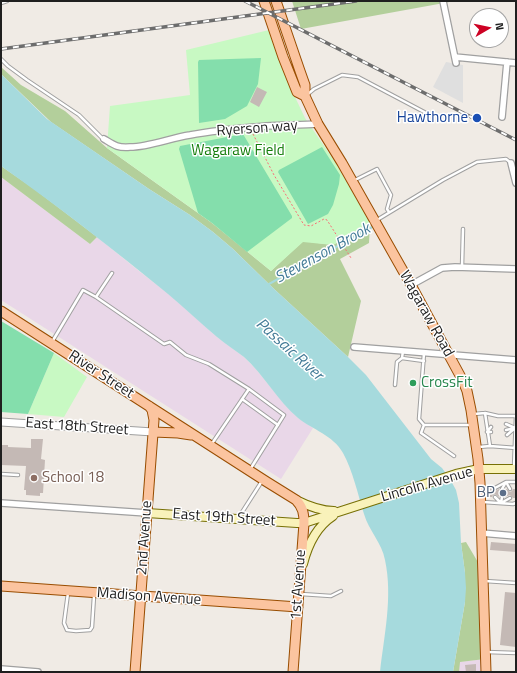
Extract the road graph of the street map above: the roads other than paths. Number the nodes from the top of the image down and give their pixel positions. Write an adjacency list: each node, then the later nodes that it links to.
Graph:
1 (7, 1): 5 (lane)
2 (264, 1): 9 (main road, Wagaraw Road)
3 (276, 1): 9 (main road, Wagaraw Road)
4 (443, 1): 7 (street)
5 (1, 3)
6 (1, 59): 13 (lane)
7 (507, 62): 8 (street); 11 (street)
8 (516, 63)
9 (306, 96): 10 (lane); 12 (main road, Wagaraw Road)
10 (428, 114)
11 (502, 117)
12 (318, 124): 13 (street, Ryerson way); 15 (main road, Wagaraw Road)
13 (104, 139)
14 (512, 163): 16 (street); 17 (lane)
15 (352, 181): 17 (lane); 18 (main road, Wagaraw Road)
16 (516, 183)
17 (389, 212): 18 (lane)
18 (375, 221): 23 (main road, Wagaraw Road)
19 (464, 229): 20 (lane)
20 (462, 268): 21 (street); 23 (street)
21 (516, 269)
22 (112, 273): 24 (lane)
23 (411, 285): 30 (main road, Wagaraw Road)
24 (96, 297): 26 (lane); 35 (lane)
25 (1, 311): 26 (main road, River Street)
26 (51, 343): 37 (main road, River Street)
27 (354, 347): 28 (street)
28 (403, 351): 29 (street); 31 (lane)
29 (424, 353): 30 (street); 33 (lane)
30 (449, 355): 32 (street); 39 (main road, Wagaraw Road)
31 (402, 358): 33 (lane); 34 (lane)
32 (516, 360)
33 (424, 361): 43 (lane)
34 (395, 385)
35 (249, 389): 36 (lane); 42 (lane)
36 (242, 399): 42 (lane); 54 (lane)
37 (149, 406): 48 (main road, 2nd Avenue); 53 (main road, River Street)
38 (485, 413): 39 (lane); 46 (lane); 49 (lane)
39 (472, 414): 44 (main road, Wagaraw Road)
40 (1, 422): 48 (street, East 18th Street)
41 (506, 424): 46 (lane)
42 (278, 425): 61 (lane)
43 (424, 425): 44 (lane); 58 (lane)
44 (473, 425): 56 (main road, Wagaraw Road)
45 (491, 426): 49 (lane)
46 (516, 428): 47 (lane); 51 (lane); 57 (lane)
47 (506, 430)
48 (153, 432): 53 (main road, River Street); 79 (main road, 2nd Avenue)
49 (487, 432): 50 (lane); 52 (lane); 55 (lane)
50 (491, 432)
51 (507, 435)
52 (492, 437)
53 (201, 439): 54 (main road, River Street)
54 (211, 445): 61 (main road, River Street)
55 (490, 446): 56 (lane); 57 (lane)
56 (477, 448): 59 (main road, Wagaraw Road)
57 (516, 448): 60 (lane)
58 (454, 456)
59 (479, 469): 60 (main road, Lincoln Avenue); 74 (main road, Wagaraw Road); 78 (main road, Lincoln Avenue)
60 (515, 469)
61 (249, 470): 64 (main road, River Street)
62 (1, 474): 63 (lane)
63 (18, 475)
64 (263, 479): 73 (main road, River Street); 80 (lane)
65 (506, 482): 66 (lane); 67 (lane); 68 (lane); 69 (lane)
66 (516, 482)
67 (495, 488)
68 (502, 489)
69 (510, 489)
70 (494, 497): 76 (lane)
71 (502, 497): 76 (lane)
72 (510, 498): 76 (lane)
73 (296, 500): 78 (main road, River Street); 81 (main road, 1st Avenue)
74 (480, 502): 76 (lane); 82 (main road, Wagaraw Road)
75 (1, 503): 79 (street, East 19th Street)
76 (501, 503): 77 (lane)
77 (516, 503)
78 (341, 511): 81 (main road, Lincoln Avenue); 84 (main road)
79 (147, 513): 80 (main road, East 19th Street); 92 (main road, 2nd Avenue)
80 (237, 519): 81 (main road, East 19th Street)
81 (304, 523): 84 (main road, 1st Avenue)
82 (481, 533): 83 (street); 85 (main road, Wagaraw Road)
83 (516, 536)
84 (300, 581): 91 (main road, 1st Avenue)
85 (483, 581): 86 (lane); 94 (main road, Wagaraw Road)
86 (516, 583)
87 (1, 586): 88 (main road, Madison Avenue)
88 (68, 591): 90 (main road, Madison Avenue); 90 (lane)
89 (341, 591): 91 (lane)
90 (94, 593): 92 (main road, Madison Avenue)
91 (299, 593): 93 (main road, 1st Avenue)
92 (141, 596): 93 (main road, Madison Avenue); 98 (main road, 2nd Avenue)
93 (298, 607): 99 (main road, 1st Avenue)
94 (485, 652): 95 (lane); 100 (main road, Wagaraw Road)
95 (516, 653)
96 (1, 669): 97 (street)
97 (38, 672)
98 (135, 672)
99 (293, 672)
100 (486, 672)

